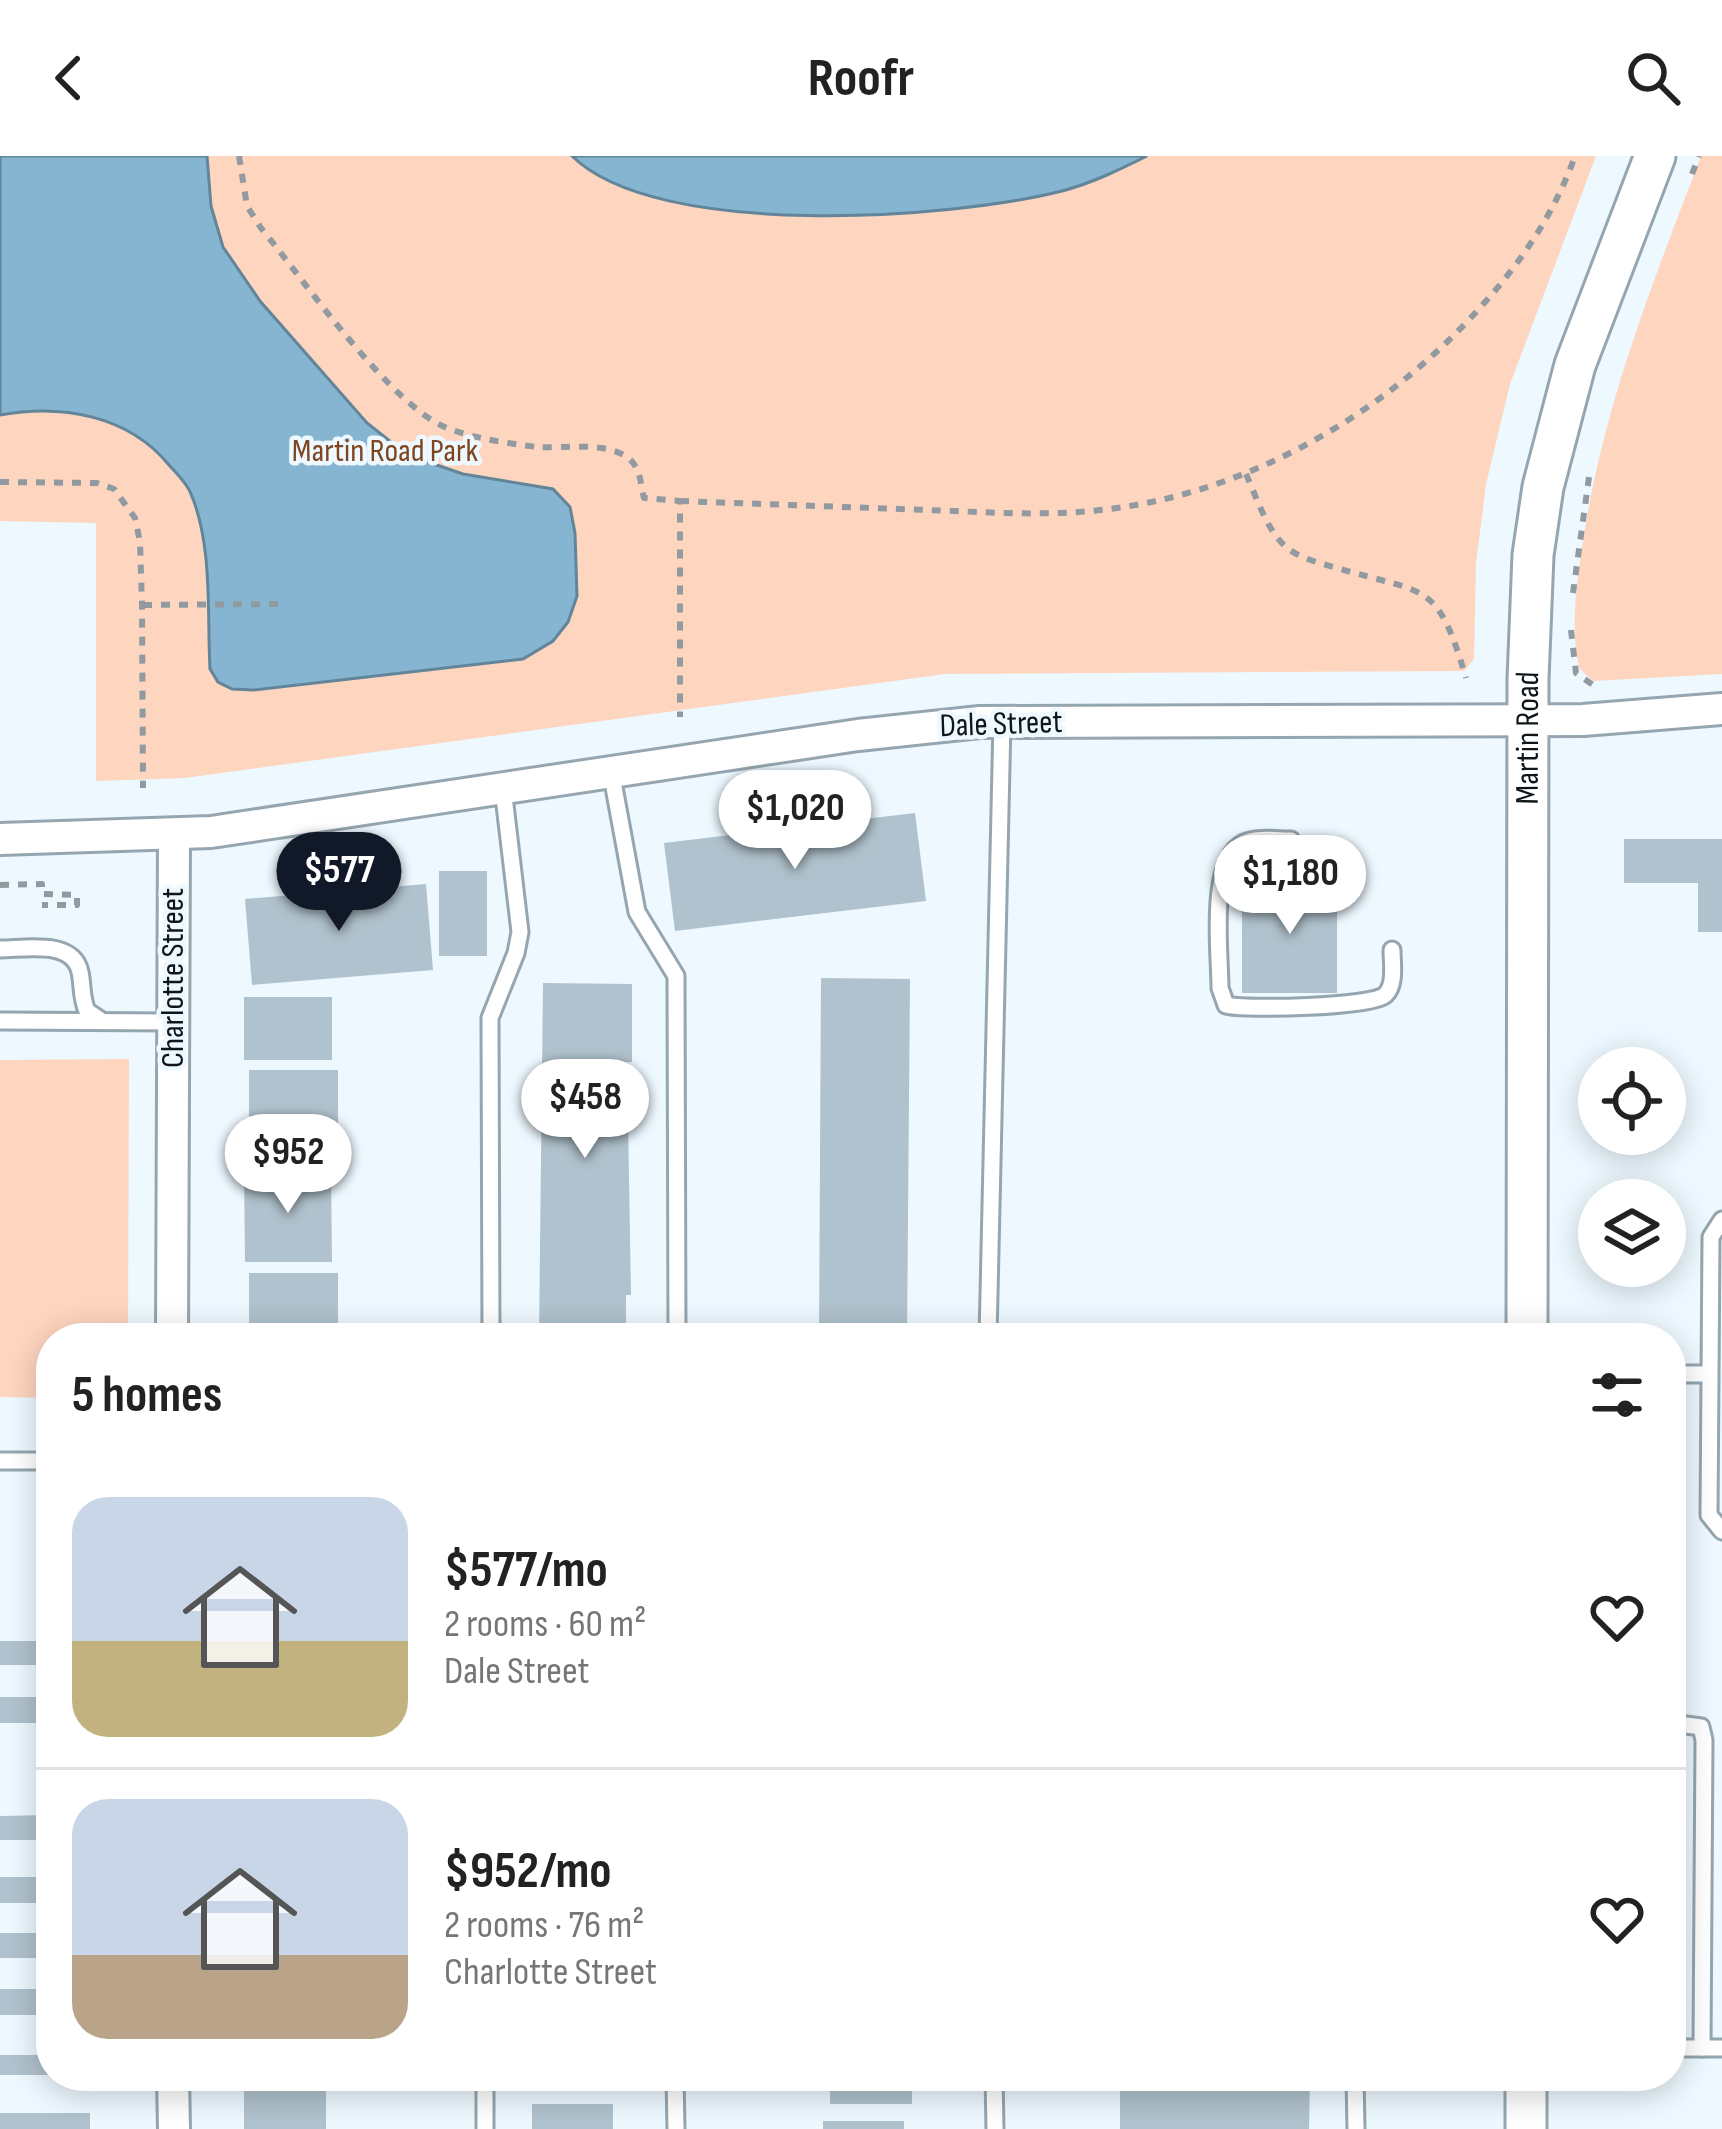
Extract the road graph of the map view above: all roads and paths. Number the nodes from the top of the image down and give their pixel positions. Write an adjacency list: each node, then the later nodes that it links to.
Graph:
1 (239, 156): 9 (path)
2 (1575, 156): 7 (path)
3 (1655, 156): 18 (street, Martin Road)
4 (1699, 156): 5 (path)
5 (1690, 178)
6 (1591, 466): 11 (path)
7 (1246, 473): 9 (path); 14 (path)
8 (0, 482): 12 (path)
9 (680, 501): 17 (path)
10 (278, 604): 12 (path)
11 (1572, 604)
12 (142, 605): 21 (path)
13 (1571, 617): 15 (path)
14 (1466, 678)
15 (1580, 679)
16 (1722, 709): 18 (street, Dale Street)
17 (680, 717)
18 (1529, 720): 19 (street, Dale Street); 38 (street, Martin Road)
19 (1002, 722): 20 (street, Dale Street); 37 (lane)
20 (611, 771): 22 (street, Dale Street); 36 (lane)
21 (143, 788)
22 (503, 788): 23 (street, Dale Street); 35 (lane)
23 (174, 835): 24 (street, Dale Street); 32 (street, Charlotte Street)
24 (0, 838)
25 (1291, 840): 29 (lane)
26 (0, 885): 27 (path)
27 (42, 904)
28 (0, 949): 31 (lane)
29 (1392, 950)
30 (0, 1021): 31 (lane)
31 (101, 1021): 32 (lane)
32 (173, 1022): 34 (street, Charlotte Street)
33 (1722, 1220): 40 (lane)
34 (172, 1323)
35 (491, 1323)
36 (677, 1323)
37 (988, 1323)
38 (1527, 1323)
39 (1686, 1374): 40 (lane)
40 (1708, 1374): 43 (lane)
41 (0, 1460): 42 (lane)
42 (36, 1461)
43 (1722, 1531)
44 (1686, 1726): 46 (lane)
45 (1686, 2048): 46 (lane)
46 (1702, 2048): 47 (lane)
47 (1722, 2048)
48 (173, 2091): 54 (street)
49 (484, 2091): 55 (lane)
50 (675, 2091): 56 (lane)
51 (994, 2091): 57 (lane)
52 (1355, 2091): 58 (lane)
53 (1526, 2091): 59 (street)
54 (174, 2129)
55 (485, 2129)
56 (676, 2129)
57 (994, 2129)
58 (1356, 2129)
59 (1526, 2129)

